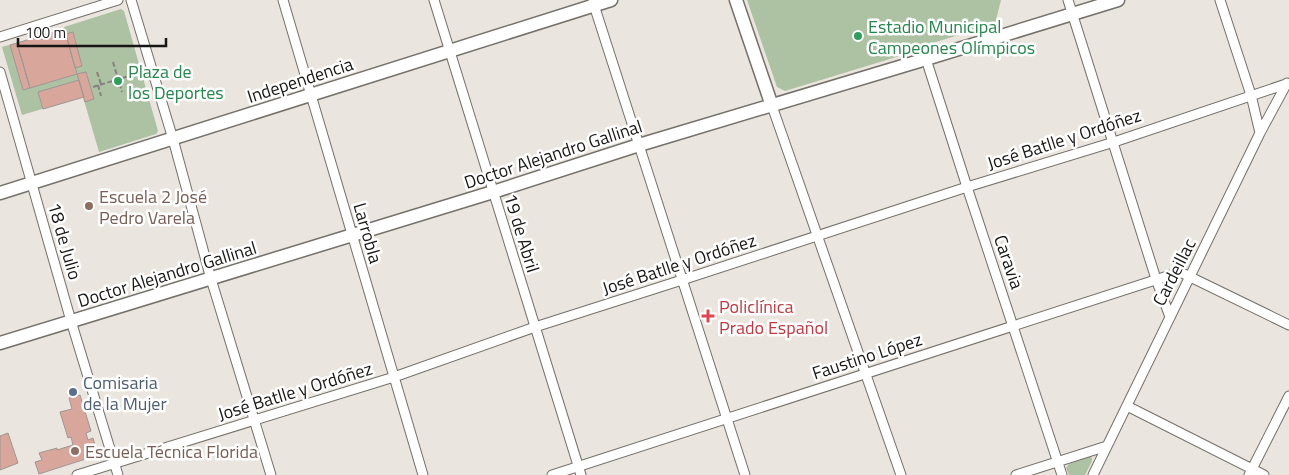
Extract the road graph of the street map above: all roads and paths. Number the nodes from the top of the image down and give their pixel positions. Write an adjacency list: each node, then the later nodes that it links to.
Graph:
1 (118, 0): 12 (street)
2 (131, 0): 16 (street)
3 (283, 0): 26 (street, Larrobla)
4 (434, 0): 13 (street, 19 de Abril)
5 (611, 0): 10 (street, Independencia)
6 (736, 0): 27 (street)
7 (1068, 0): 11 (street)
8 (1118, 0): 11 (street, Doctor Alejandro Gallinal)
9 (1220, 0): 24 (street)
10 (593, 3): 13 (street, Independencia); 31 (street)
11 (1072, 14): 14 (street, Doctor Alejandro Gallinal); 30 (street)
12 (0, 37)
13 (449, 51): 26 (street, Independencia); 34 (street, 19 de Abril)
14 (926, 59): 27 (street, Doctor Alejandro Gallinal); 33 (street, Caravia)
15 (113, 62): 19 (path)
16 (151, 67): 19 (path); 29 (street)
17 (0, 72): 32 (street, 18 de Julio)
18 (97, 72): 21 (path)
19 (118, 80): 21 (path); 23 (path)
20 (1288, 82): 24 (street, José Batlle y Ordóñez); 28 (street, Cardeillac)
21 (100, 85): 22 (path); 25 (path)
22 (93, 86)
23 (122, 92)
24 (1251, 95): 28 (street); 30 (street, José Batlle y Ordóñez)
25 (101, 96)
26 (311, 96): 29 (street, Independencia); 36 (street, Larrobla)
27 (772, 106): 31 (street, Doctor Alejandro Gallinal); 37 (street)
28 (1260, 133): 38 (street, Cardeillac)
29 (172, 139): 32 (street, Independencia); 39 (street)
30 (1114, 142): 33 (street, José Batlle y Ordóñez); 41 (street)
31 (639, 145): 34 (street, Doctor Alejandro Gallinal); 40 (street)
32 (32, 184): 35 (street, Independencia); 43 (street, 18 de Julio)
33 (967, 187): 37 (street, José Batlle y Ordóñez); 46 (street, Caravia)
34 (493, 192): 36 (street, Doctor Alejandro Gallinal); 45 (street, 19 de Abril)
35 (0, 194)
36 (352, 236): 39 (street, Doctor Alejandro Gallinal); 49 (street, Larrobla)
37 (818, 236): 40 (street, José Batlle y Ordóñez); 48 (street)
38 (1191, 277): 41 (street, Faustino López); 42 (street, Cardeillac); 44 (street)
39 (211, 279): 43 (street, Doctor Alejandro Gallinal); 53 (street)
40 (682, 280): 45 (street, José Batlle y Ordóñez); 52 (street)
41 (1156, 280): 42 (street); 46 (street, Faustino López)
42 (1170, 317): 51 (street, Cardeillac)
43 (71, 321): 47 (street, Doctor Alejandro Gallinal); 56 (street, 18 de Julio)
44 (1289, 325)
45 (535, 326): 49 (street, José Batlle y Ordóñez); 57 (street, 19 de Abril)
46 (1014, 326): 48 (street, Faustino López); 55 (street, Caravia)
47 (0, 344)
48 (866, 373): 52 (street, Faustino López); 65 (street)
49 (394, 377): 53 (street, José Batlle y Ordóñez); 62 (street, Larrobla)
50 (1289, 396): 58 (street)
51 (1128, 406): 54 (street, Cardeillac); 58 (street)
52 (728, 418): 57 (street, Faustino López); 64 (street)
53 (254, 421): 56 (street, José Batlle y Ordóñez); 61 (street)
54 (1108, 446): 55 (street); 68 (street, Cardeillac)
55 (1057, 462): 66 (street); 67 (street, Caravia)
56 (115, 464): 59 (street, José Batlle y Ordóñez); 60 (street, 18 de Julio)
57 (579, 471): 63 (street, Faustino López)
58 (1250, 472): 69 (street)
59 (77, 475)
60 (118, 475)
61 (271, 475)
62 (423, 475)
63 (552, 475)
64 (745, 475)
65 (901, 475)
66 (1016, 475)
67 (1062, 475)
68 (1093, 475)
69 (1264, 475)

